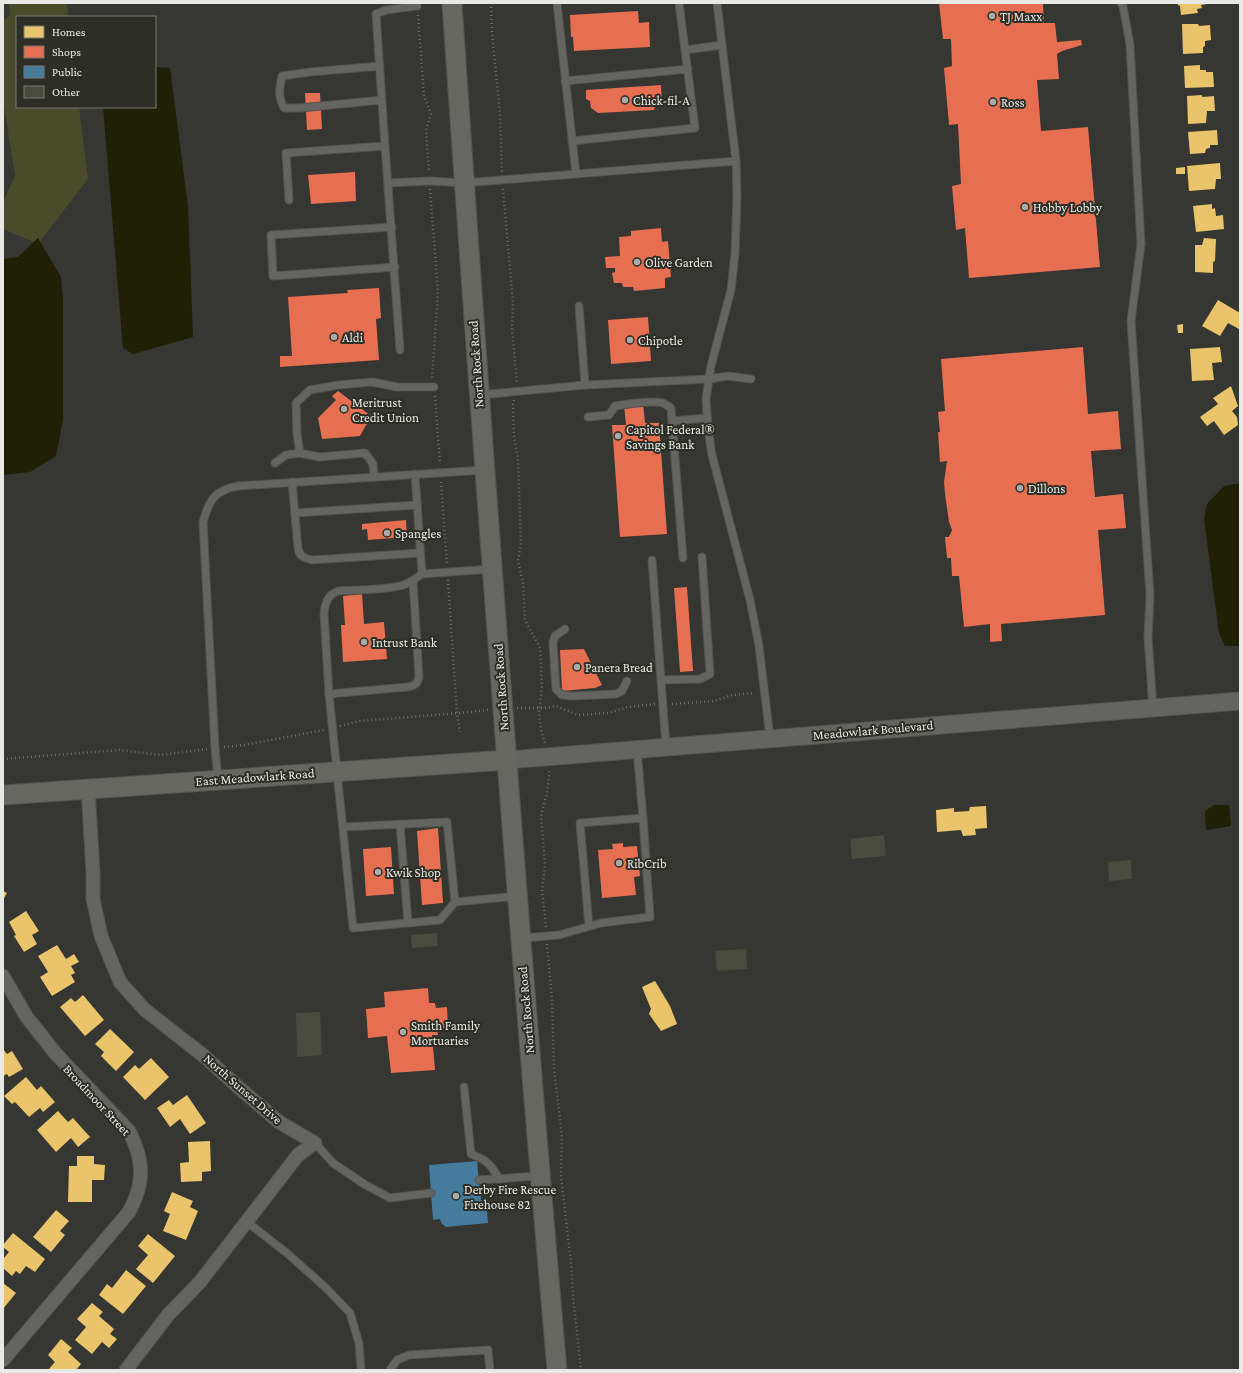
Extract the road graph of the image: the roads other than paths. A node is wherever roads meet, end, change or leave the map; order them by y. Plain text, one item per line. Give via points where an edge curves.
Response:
1 (452, 3) edge
2 (557, 3) edge
3 (679, 3) edge
4 (717, 3) edge
5 (1121, 3) edge
6 (417, 6) road end
7 (722, 45) junction
8 (685, 50) junction
9 (380, 66) junction
10 (688, 69) junction
11 (566, 80) junction
12 (382, 100) junction
13 (572, 140) junction
14 (385, 146) junction
15 (736, 161) junction
16 (576, 174) junction
17 (388, 183) junction
18 (464, 183) junction
19 (289, 200) dead end
20 (392, 227) junction
21 (394, 267) junction
22 (579, 306) dead end
23 (400, 350) dead end
24 (709, 379) junction
25 (751, 379) dead end
26 (585, 385) junction
27 (434, 387) road end
28 (479, 395) junction
29 (588, 417) dead end
30 (707, 418) junction
31 (672, 421) junction
32 (300, 453) junction
33 (275, 463) dead end
34 (484, 470) junction
35 (415, 474) junction
36 (374, 477) junction
37 (292, 482) junction
38 (417, 505) junction
39 (295, 513) junction
40 (420, 553) junction
41 (702, 557) dead end
42 (683, 558) dead end
43 (652, 560) dead end
44 (492, 569) junction
45 (422, 574) junction
46 (413, 581) junction
47 (565, 629) dead end
48 (661, 680) junction
49 (627, 681) dead end
50 (330, 694) junction
51 (1240, 701) edge
52 (1153, 708) junction
53 (770, 739) junction
54 (666, 747) junction
55 (637, 749) junction
56 (507, 760) junction
57 (337, 771) junction
58 (218, 780) junction
59 (88, 789) junction
60 (3, 795) edge
61 (643, 818) junction
62 (400, 824) junction
63 (343, 827) junction
64 (517, 896) junction
65 (455, 902) junction
66 (408, 923) junction
67 (589, 926) junction
68 (520, 938) junction
69 (3, 976) edge
70 (464, 1087) dead end
71 (315, 1143) junction
72 (540, 1176) junction
73 (499, 1179) junction
74 (479, 1180) dead end
75 (431, 1193) dead end
76 (247, 1222) junction
77 (3, 1360) edge
78 (126, 1370) edge
79 (361, 1370) edge
80 (390, 1370) edge
81 (490, 1370) edge
82 (556, 1370) edge

1 - 18 main road, North Rock Road
2 - 11 lane
3 - 8 lane
4 - 7 lane
5 - 52 lane via 1130,45 1140,244 1131,321 1150,595 1148,638
6 - 9 lane via 386,10 376,14
7 - 8 lane
7 - 15 lane
8 - 10 lane
9 - 12 lane
9 - 12 lane via 282,76 279,98 284,108
10 - 11 lane
10 - 13 lane via 695,128
11 - 13 lane
12 - 14 lane
13 - 16 lane
14 - 17 lane
14 - 19 lane via 286,153
15 - 16 lane
15 - 24 lane via 736,232 731,290
16 - 18 lane
17 - 18 lane
17 - 20 lane
18 - 28 main road, North Rock Road
20 - 21 lane
20 - 21 lane via 271,235 273,276
21 - 23 lane
22 - 26 lane
24 - 25 lane via 728,376
24 - 26 lane
24 - 30 lane
26 - 28 lane
27 - 32 lane via 372,382 310,390 296,402
28 - 34 main road, North Rock Road
29 - 31 lane via 609,415 615,406 653,402 671,408
30 - 31 lane
30 - 53 lane via 712,455 750,600 759,646
31 - 42 lane
32 - 33 lane via 286,455
32 - 36 lane via 319,457 365,453 373,464
34 - 35 lane
34 - 44 main road, North Rock Road
35 - 36 lane
35 - 38 lane
36 - 37 lane
37 - 39 lane
37 - 58 lane via 228,488 214,496 206,508 203,522
38 - 39 lane
38 - 40 lane
39 - 40 lane via 298,548 305,558 312,560
40 - 45 lane
41 - 48 lane via 710,674 700,679
43 - 48 lane
44 - 45 lane
44 - 56 main road, North Rock Road
45 - 46 lane
46 - 50 lane via 392,587 338,591 328,598 324,614
46 - 50 lane via 418,683 407,687
47 - 49 lane via 555,636 553,643 556,689 562,695 616,694 622,691
48 - 54 lane
50 - 57 lane
51 - 52 street, Meadowlark Boulevard
52 - 53 street, Meadowlark Boulevard
53 - 54 street, Meadowlark Boulevard
54 - 55 street, Meadowlark Boulevard
55 - 56 street, Meadowlark Boulevard
55 - 61 lane
56 - 57 main road, East Meadowlark Road
56 - 64 main road, North Rock Road
57 - 58 main road, East Meadowlark Road
57 - 63 lane
58 - 59 main road, East Meadowlark Road
59 - 60 main road, East Meadowlark Road
59 - 71 street, North Sunset Drive via 93,899 102,936 120,982 145,1010 204,1056 280,1122
61 - 67 lane via 650,917
61 - 67 lane via 580,823
62 - 63 lane
62 - 65 lane via 447,822
62 - 66 lane
63 - 66 lane via 354,928
64 - 65 lane
64 - 68 main road, North Rock Road
65 - 66 lane via 440,920
67 - 68 lane via 559,935
68 - 72 main road, North Rock Road
69 - 77 street, Broadmoor Street via 26,1016 56,1054 129,1131 138,1152 141,1176 140,1186 129,1212
70 - 73 lane via 471,1154 484,1159
71 - 75 lane via 333,1163 390,1198
71 - 76 street via 298,1155
72 - 73 lane
72 - 82 main road, North Rock Road
73 - 74 lane
76 - 78 street via 200,1282 168,1315
76 - 79 lane via 288,1254 350,1312 359,1343
80 - 81 lane via 397,1360 409,1355 488,1350

